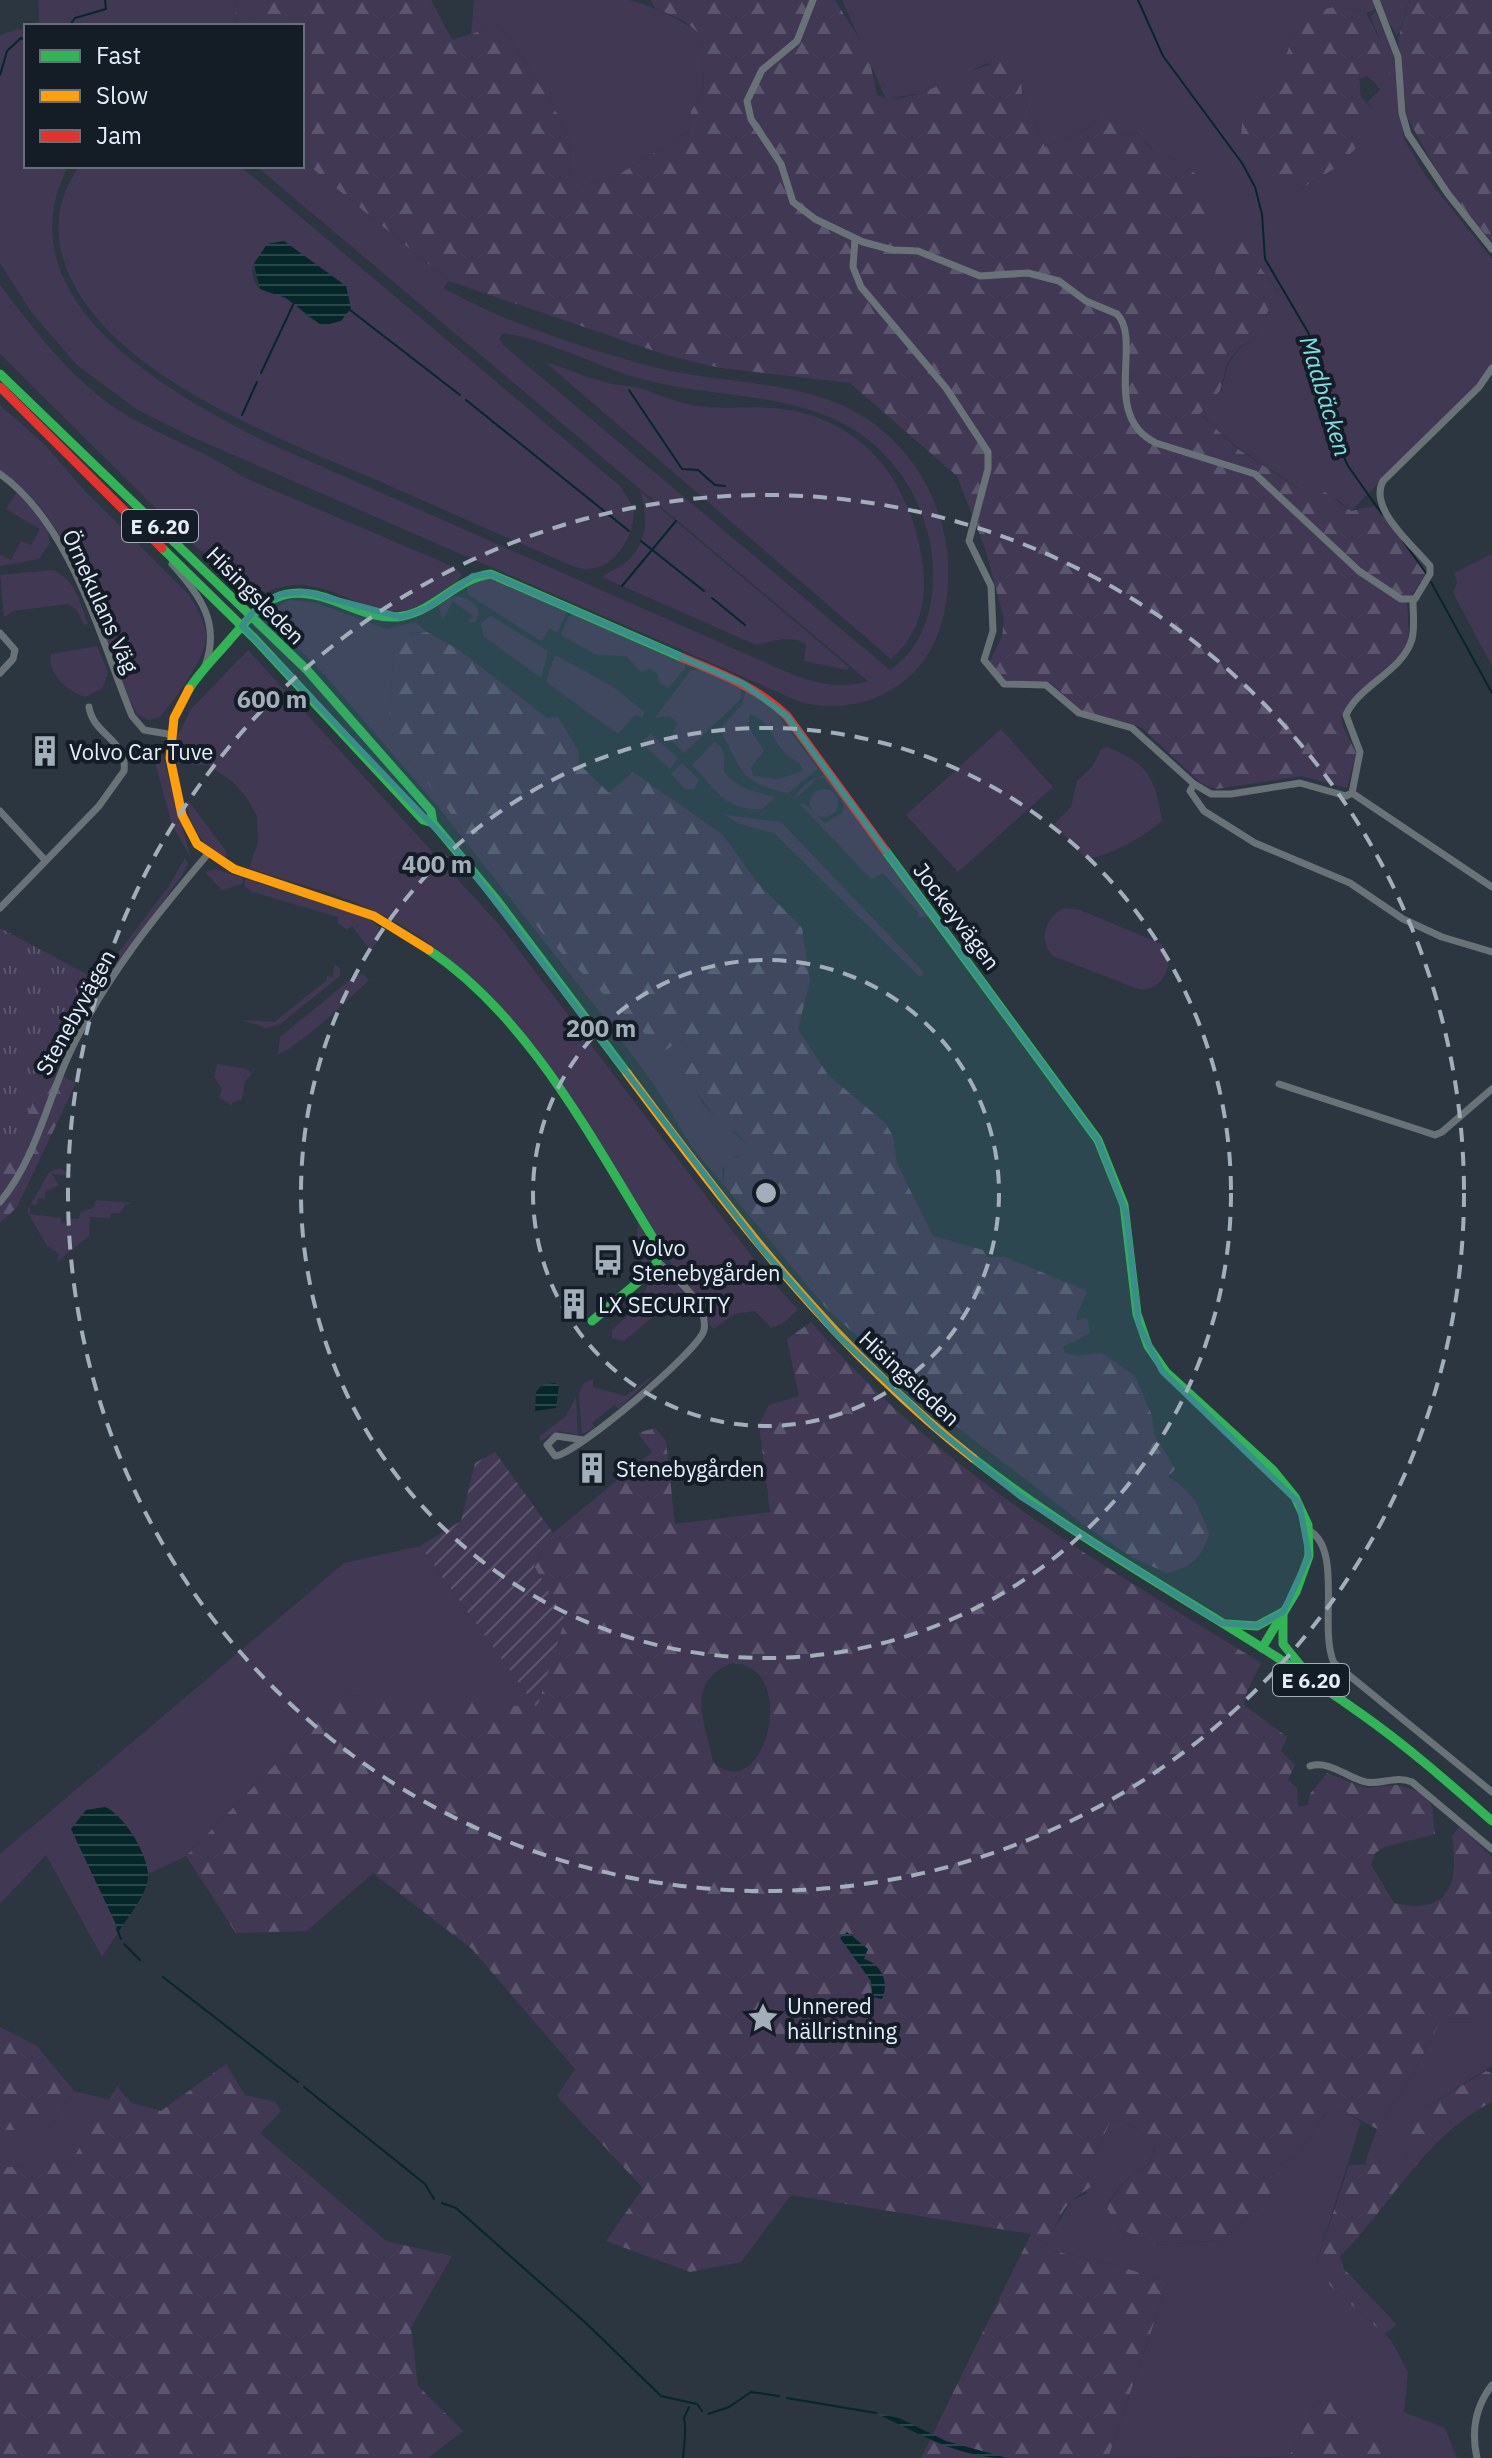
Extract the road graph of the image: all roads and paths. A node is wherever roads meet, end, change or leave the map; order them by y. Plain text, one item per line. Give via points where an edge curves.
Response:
1 (813, 0) edge
2 (1376, 0) edge
3 (855, 239) junction
4 (1492, 249) edge
5 (0, 365) edge
6 (1492, 368) edge
7 (0, 374) edge
8 (0, 387) edge
9 (0, 395) edge
10 (64, 443) junction
11 (0, 474) edge
12 (160, 546) junction
13 (1413, 601) junction
14 (250, 615) junction
15 (242, 626) junction
16 (0, 633) edge
17 (203, 670) junction
18 (0, 673) edge
19 (89, 707) dead end
20 (168, 734) junction
21 (1194, 784) junction
22 (1352, 793) junction
23 (0, 811) edge
24 (433, 823) junction
25 (207, 855) junction
26 (45, 860) junction
27 (1492, 887) edge
28 (0, 908) edge
29 (1492, 952) edge
30 (1279, 1084) dead end
31 (1492, 1089) edge
32 (0, 1202) edge
33 (657, 1261) junction
34 (592, 1321) dead end
35 (584, 1440) junction
36 (1308, 1530) junction
37 (1283, 1612) junction
38 (1221, 1623) junction
39 (1262, 1648) junction
40 (1311, 1680) junction
41 (1310, 1766) dead end
42 (1492, 1792) edge
43 (1492, 1821) edge
44 (1492, 1849) edge
45 (1492, 2385) edge
46 (1477, 2458) edge

1 - 3 street via 797,41 754,81 747,110 781,164 793,202
2 - 4 street via 1398,57 1408,134
3 - 13 street via 918,251 980,276 1028,273 1059,281 1086,301 1117,314 1125,328 1127,402 1142,435 1255,474 1359,571 1401,599
3 - 21 street via 853,267 861,287 946,388 988,452 969,541 991,586 993,631 984,660 988,669 1004,684 1046,685 1079,713 1132,728
5 - 10 main road via 44,408
6 - 13 street via 1379,489 1383,508 1430,566
7 - 10 main road, Hisingsleden / E 6.20
8 - 10 main road, Hisingsleden / E 6.20
9 - 10 main road
10 - 12 main road, Hisingsleden / E 6.20
10 - 14 main road, Hisingsleden / E 6.20
11 - 20 street, Örnekulans Väg via 30,498 44,518 74,575 132,716 144,730
12 - 15 main road, Hisingsleden / E 6.20
12 - 17 street via 207,611 212,638
13 - 22 street via 1413,631 1406,651 1346,715 1360,752
14 - 15 main road
14 - 24 main road, Hisingsleden / E 6.20 via 331,695 431,811
14 - 36 main road, Jockeyvägen via 271,598 294,592 401,617 427,608 473,576 491,574 689,658 774,703 806,739 1098,1140 1126,1213 1139,1325 1162,1371 1283,1481 1299,1503
15 - 17 main road
15 - 24 main road, Hisingsleden / E 6.20 via 423,820
16 - 18 street via 15,650
17 - 20 main road via 179,702
19 - 26 street via 96,723 122,749 124,771 99,806
20 - 25 main road via 182,816
21 - 22 street via 1219,795 1300,783 1341,796
21 - 29 street via 1190,793 1204,811 1255,843 1341,878 1416,925
22 - 27 street
23 - 26 street
24 - 38 main road, Hisingsleden / E 6.20 via 760,1247 845,1343 938,1430 1021,1497
25 - 32 street, Stenebyvägen via 137,940 95,1006 63,1066 23,1166
25 - 33 main road via 244,874 375,916 450,964 504,1021 588,1132 655,1241
26 - 28 street
30 - 31 street via 1435,1135
33 - 34 main road
33 - 35 street via 687,1289 702,1317 703,1334
35 - 35 street via 565,1456 555,1456 547,1445 556,1436
36 - 37 main road, Jockeyvägen via 1305,1569
36 - 42 street via 1320,1537 1326,1556 1328,1637 1334,1663
37 - 38 main road, E 6.20 via 1257,1626
37 - 39 main road, Jockeyvägen
37 - 40 main road, E 6.20 via 1283,1644
38 - 39 main road, Hisingsleden / E 6.20
39 - 40 main road, Hisingsleden / E 6.20
40 - 43 main road, Hisingsleden / E 6.20 via 1413,1752
41 - 44 street via 1328,1766 1370,1783 1396,1778 1412,1782
45 - 46 street via 1476,2418

